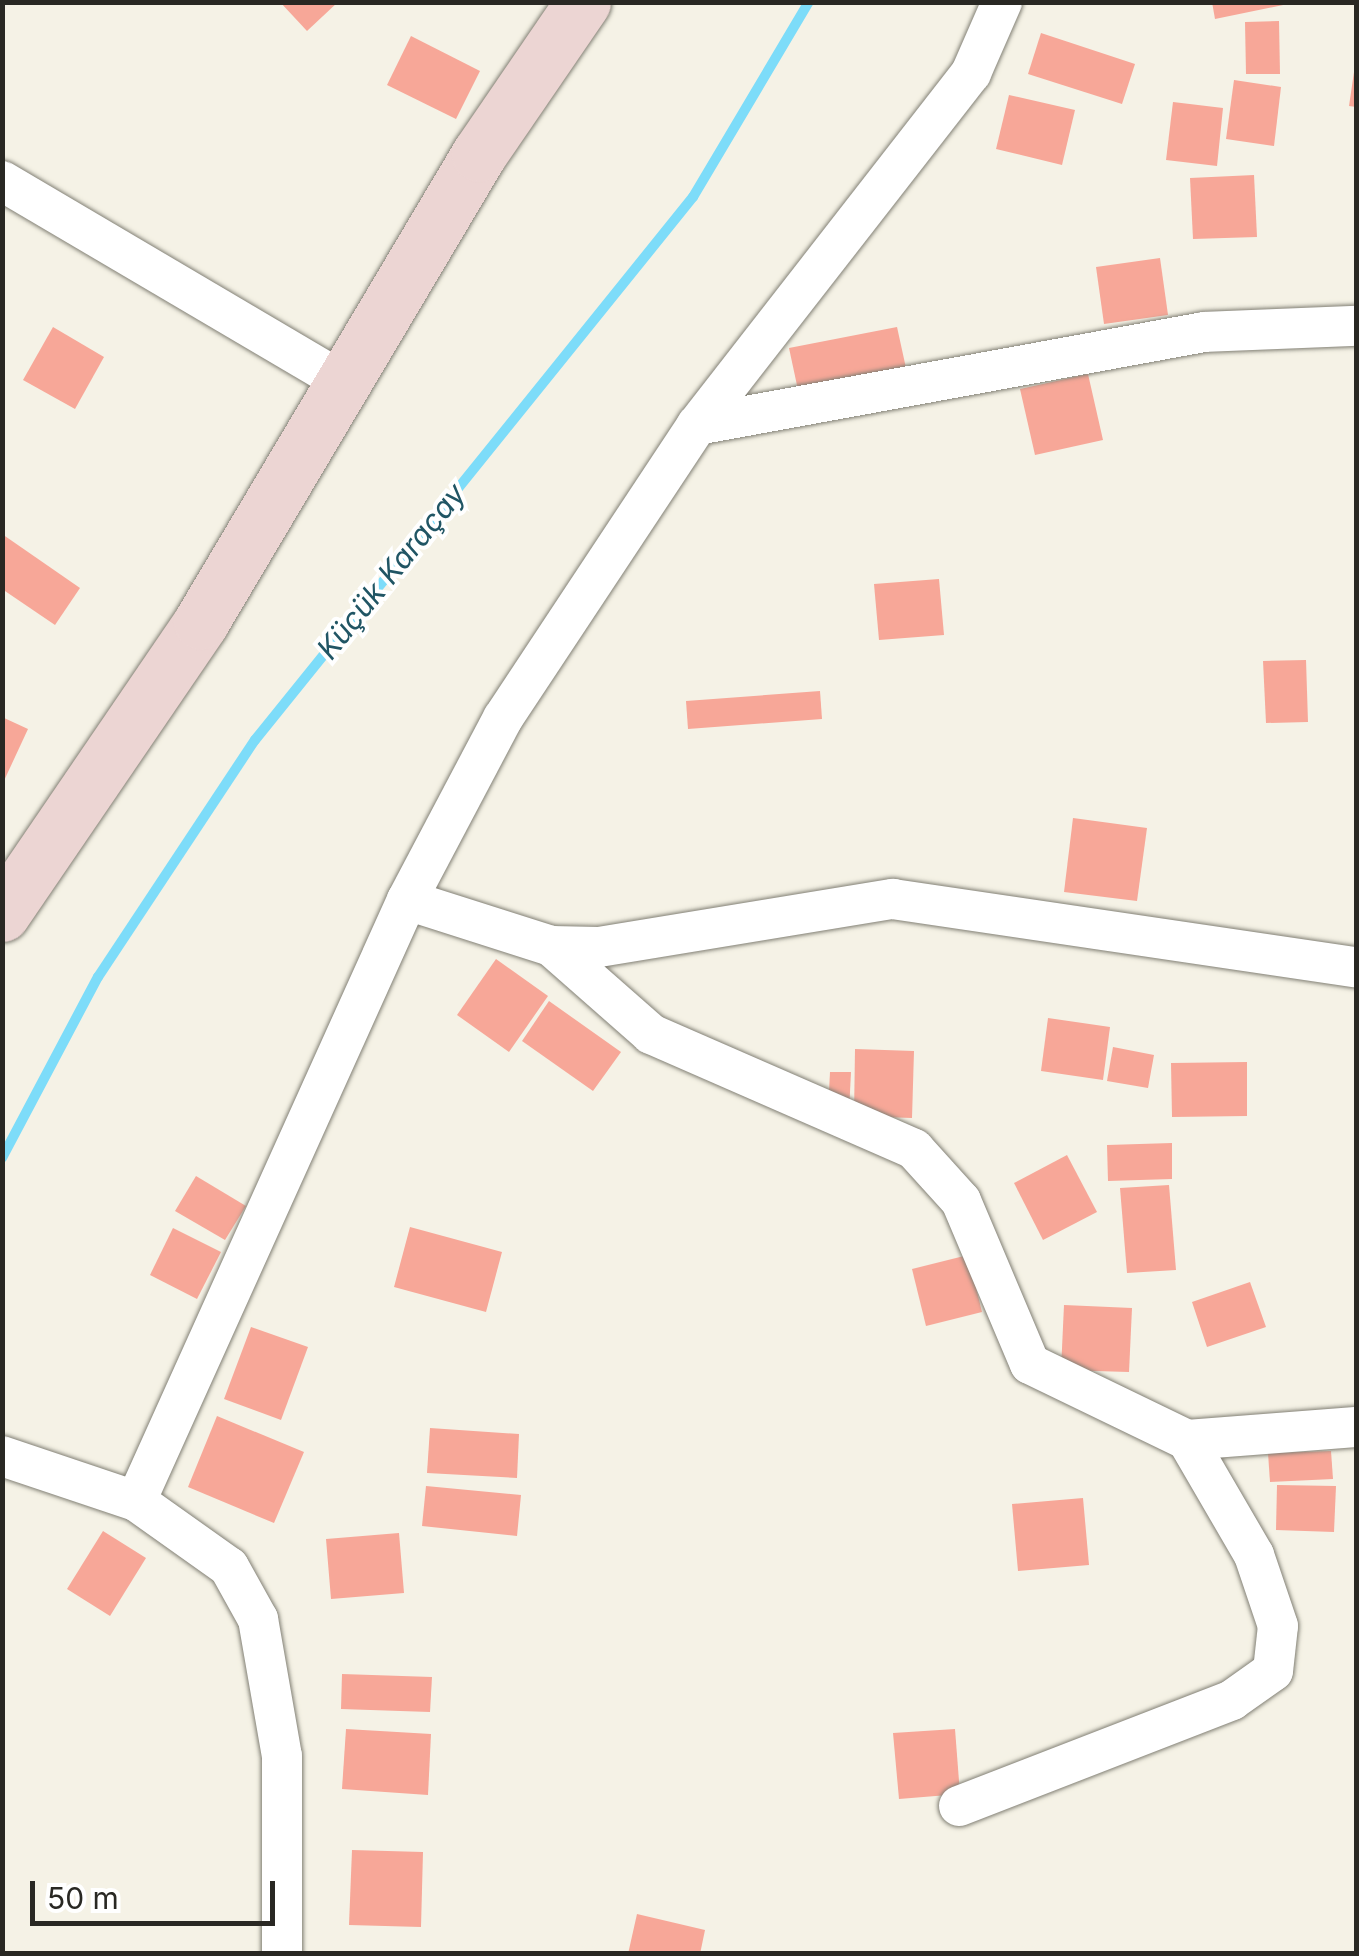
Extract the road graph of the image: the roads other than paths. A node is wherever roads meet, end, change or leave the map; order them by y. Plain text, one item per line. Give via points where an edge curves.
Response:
1 (583, 2) edge
2 (1002, 2) edge
3 (2, 181) edge
4 (1356, 326) edge
5 (341, 381) junction
6 (697, 425) junction
7 (406, 900) junction
8 (2, 914) edge
9 (550, 946) junction
10 (1356, 967) edge
11 (1356, 1427) edge
12 (1187, 1440) junction
13 (2, 1456) edge
14 (136, 1501) junction
15 (959, 1806) dead end
16 (282, 1954) edge

1 - 5 street
2 - 6 street via 971,72 895,181 837,240
3 - 5 street
4 - 6 street via 1204,332
5 - 8 street via 201,622
6 - 7 street via 503,718
7 - 9 street
7 - 14 street
9 - 10 street via 599,947 893,898
9 - 12 street via 652,1034 914,1149 960,1201 1030,1364
11 - 12 street
12 - 15 street via 1254,1555 1278,1626 1273,1672 1232,1700
13 - 14 street
14 - 16 street via 229,1567 258,1619 282,1756

